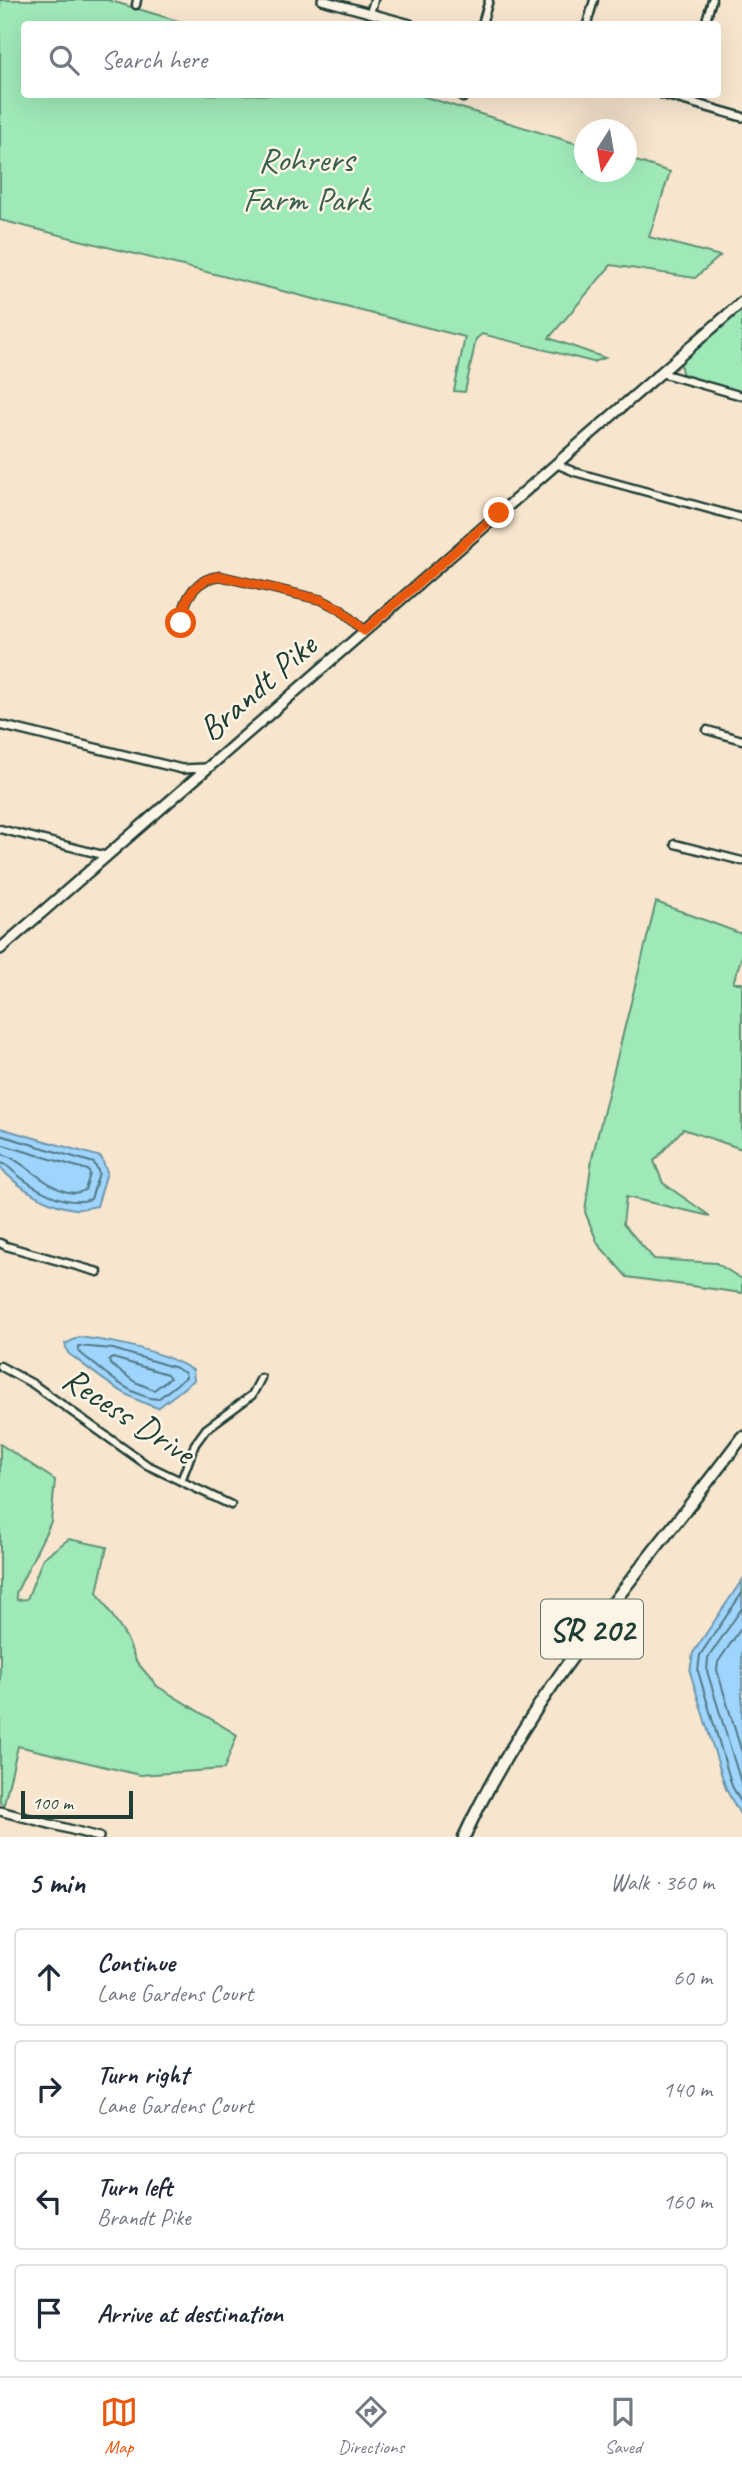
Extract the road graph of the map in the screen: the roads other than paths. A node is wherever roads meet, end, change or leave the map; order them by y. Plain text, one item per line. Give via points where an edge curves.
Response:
1 (322, 0) edge
2 (374, 0) edge
3 (489, 0) edge
4 (594, 0) edge
5 (712, 0) edge
6 (370, 13) junction
7 (399, 21) edge
8 (483, 21) edge
9 (588, 21) edge
10 (706, 21) edge
11 (685, 98) edge
12 (742, 117) edge
13 (742, 302) edge
14 (661, 373) junction
15 (742, 396) edge
16 (556, 464) junction
17 (742, 518) edge
18 (181, 623) dead end
19 (364, 631) junction
20 (0, 725) edge
21 (707, 730) dead end
22 (742, 740) edge
23 (207, 768) junction
24 (0, 830) edge
25 (675, 844) dead end
26 (107, 856) junction
27 (742, 861) edge
28 (1, 945) edge
29 (0, 1242) edge
30 (98, 1272) dead end
31 (0, 1366) edge
32 (261, 1378) dead end
33 (742, 1437) edge
34 (181, 1481) junction
35 (232, 1505) dead end
36 (0, 1811) edge
37 (99, 1837) edge
38 (464, 1837) edge

1 - 6 street
2 - 6 street
3 - 8 street
4 - 9 street
5 - 10 street
6 - 7 street
11 - 12 street
13 - 14 main road, Brandt Pike
14 - 15 street
14 - 16 main road, Brandt Pike
16 - 17 street
16 - 19 main road, Brandt Pike
18 - 19 street via 194,588 220,576 322,600
19 - 23 main road, Brandt Pike
20 - 23 street via 182,769
21 - 22 street
23 - 26 main road, Brandt Pike
24 - 26 street
25 - 27 street
26 - 28 main road, Brandt Pike
29 - 30 street
31 - 34 street, Recess Drive via 33,1384 147,1465
32 - 34 street via 252,1395 206,1429
33 - 38 main road, SR 202 via 568,1664 495,1774
34 - 35 street, Recess Drive
36 - 37 street

